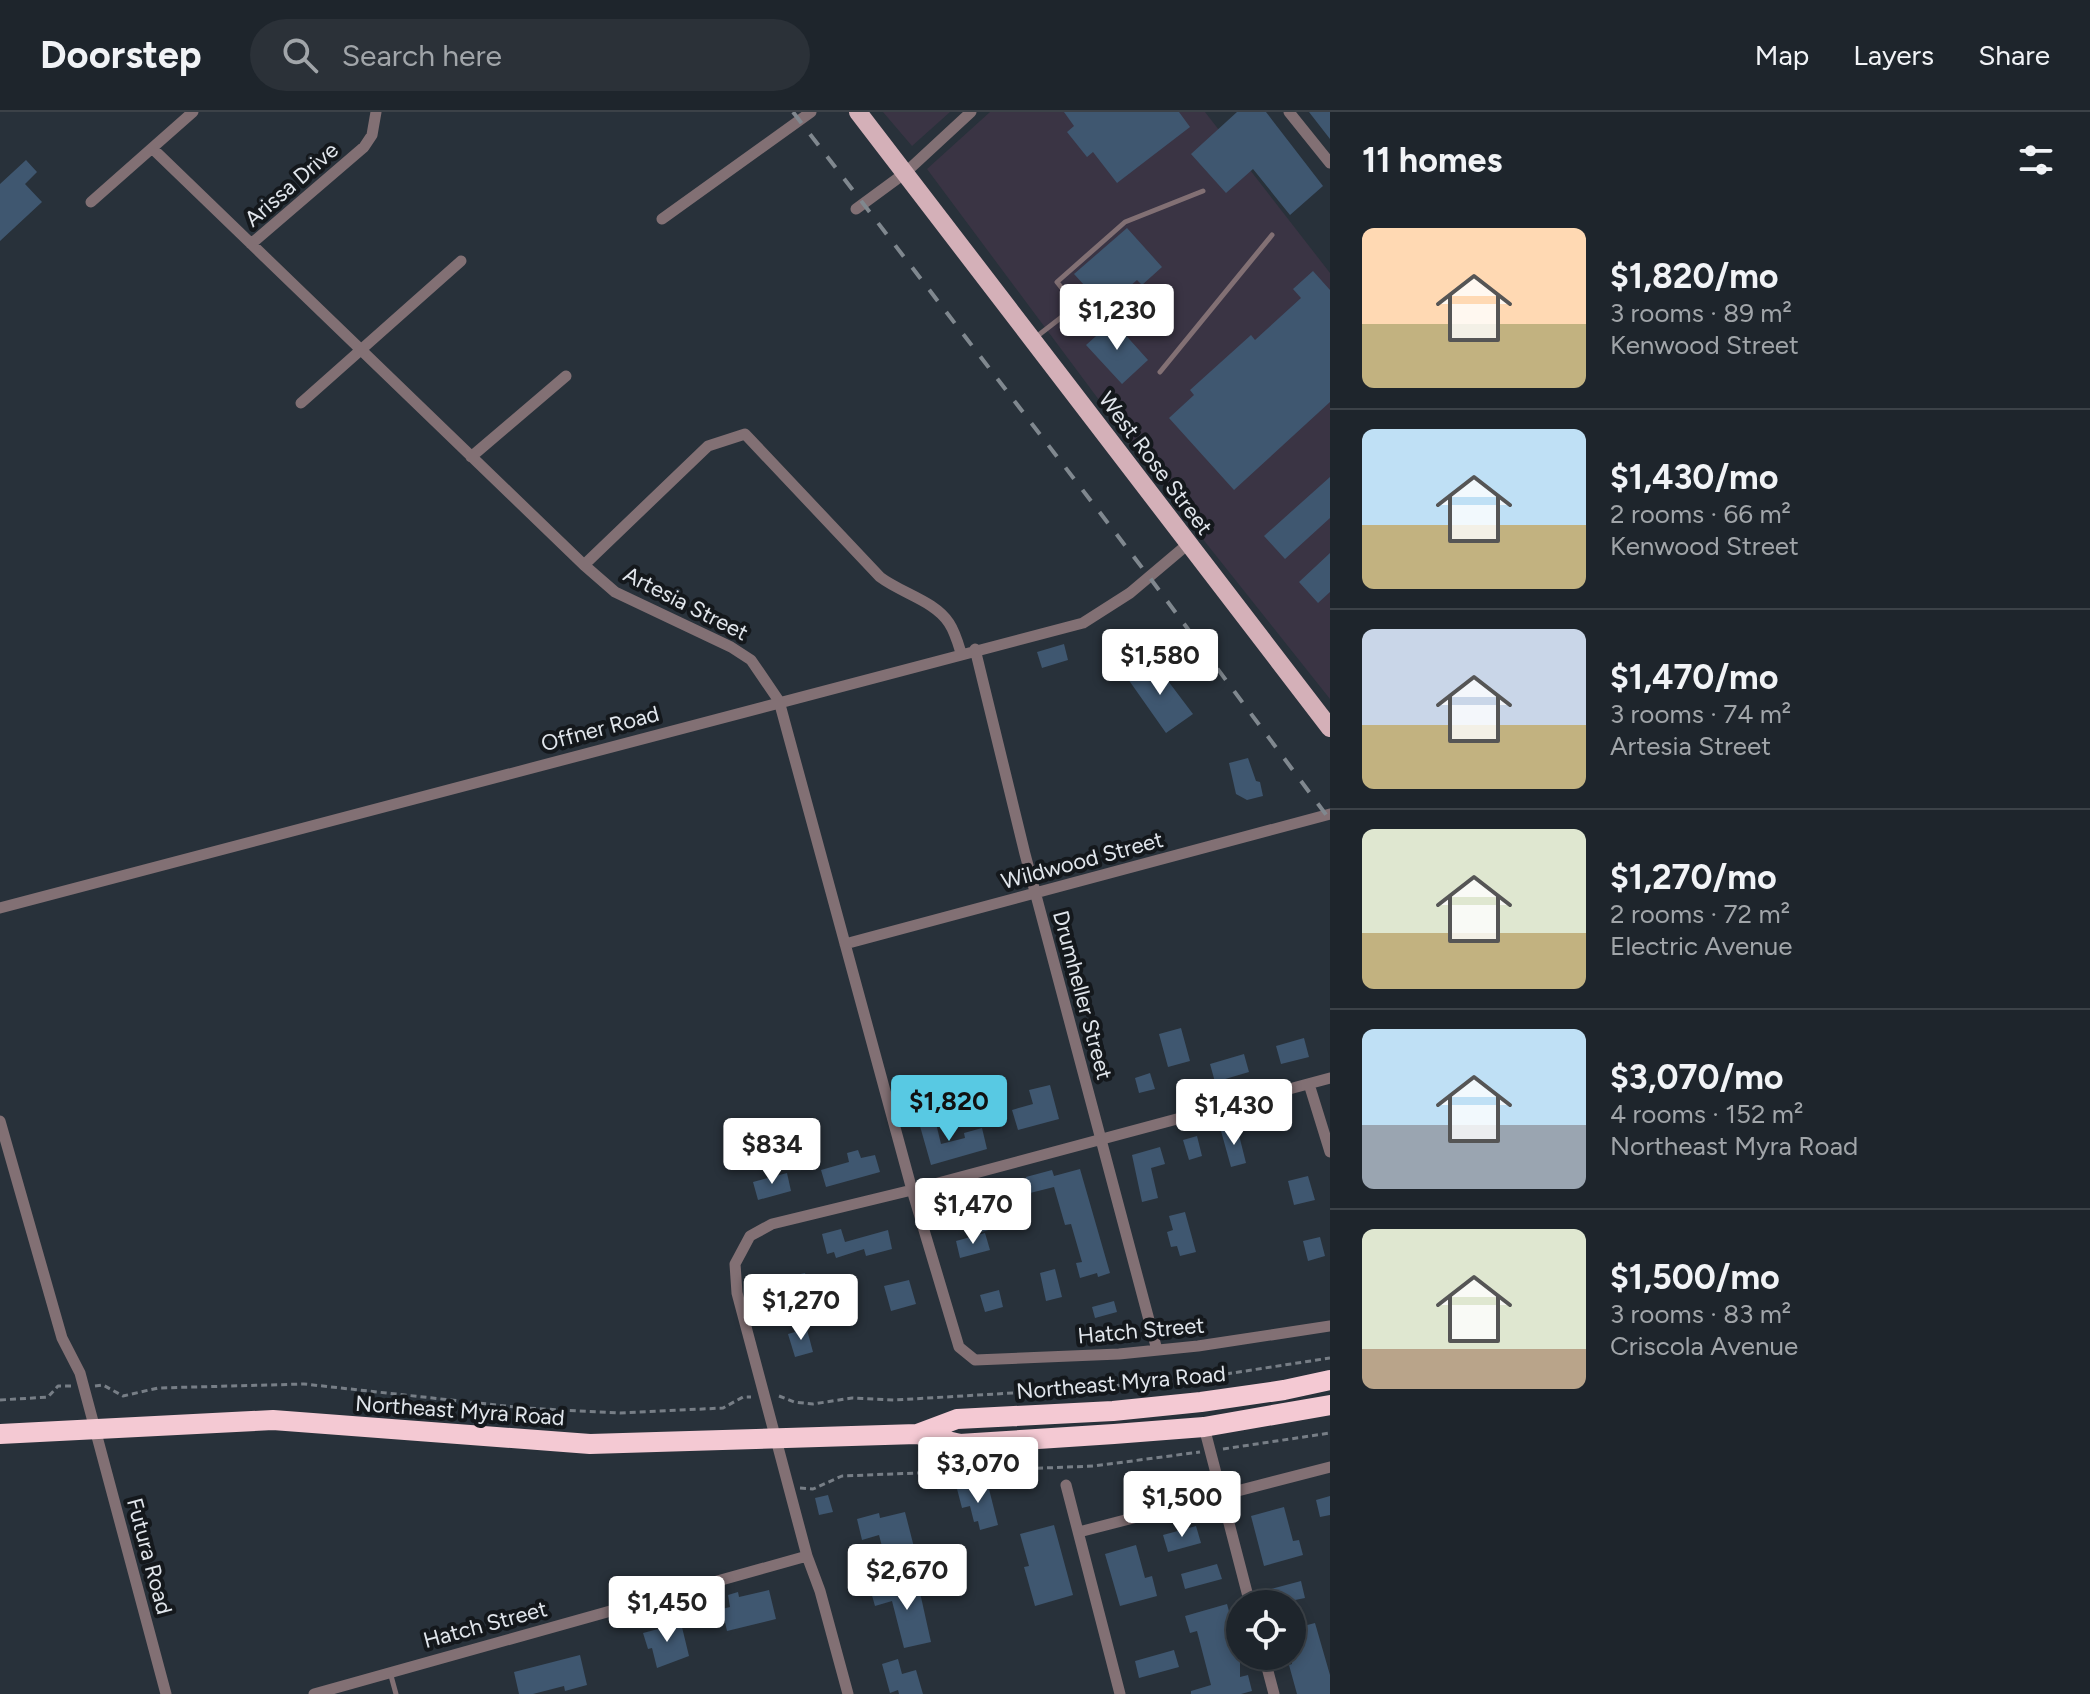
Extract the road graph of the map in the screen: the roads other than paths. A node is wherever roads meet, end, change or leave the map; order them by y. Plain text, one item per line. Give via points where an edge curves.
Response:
1 (193, 112) edge
2 (376, 112) edge
3 (811, 112) edge
4 (858, 112) edge
5 (971, 112) edge
6 (1289, 112) edge
7 (153, 149) junction
8 (1330, 163) edge
9 (905, 173) junction
10 (1203, 191) dead end
11 (91, 202) dead end
12 (856, 209) dead end
13 (662, 219) dead end
14 (1272, 235) dead end
15 (251, 244) junction
16 (461, 261) dead end
17 (1076, 306) junction
18 (1091, 325) dead end
19 (1032, 340) junction
20 (361, 350) junction
21 (1160, 372) dead end
22 (566, 376) dead end
23 (301, 403) dead end
24 (471, 457) junction
25 (1188, 544) junction
26 (584, 565) junction
27 (975, 649) junction
28 (961, 653) junction
29 (779, 701) junction
30 (1330, 728) edge
31 (1330, 814) edge
32 (1036, 893) junction
33 (0, 908) edge
34 (845, 944) junction
35 (1330, 1078) edge
36 (1309, 1084) junction
37 (0, 1121) edge
38 (1101, 1140) junction
39 (1330, 1152) edge
40 (912, 1190) junction
41 (1330, 1326) edge
42 (959, 1347) joint
43 (1157, 1350) junction
44 (1330, 1380) edge
45 (1330, 1405) edge
46 (1204, 1427) junction
47 (95, 1429) junction
48 (0, 1434) edge
49 (917, 1434) junction
50 (775, 1436) junction
51 (1330, 1467) edge
52 (1066, 1485) dead end
53 (1221, 1495) junction
54 (1079, 1532) junction
55 (807, 1556) junction
56 (1246, 1590) edge
57 (1268, 1670) edge
58 (390, 1671) junction
59 (166, 1694) edge
60 (314, 1694) edge
61 (396, 1694) edge
62 (848, 1694) edge
63 (1120, 1694) edge
64 (1274, 1694) edge

1 - 7 street
2 - 15 street, Arissa Drive via 364,147
3 - 13 street
4 - 9 main road, West Rose Street
5 - 9 street
6 - 8 street
7 - 11 street
7 - 15 street, Artesia Street
9 - 12 street
9 - 19 main road, West Rose Street
10 - 17 lane via 1125,222 1057,282
14 - 21 lane
15 - 20 street, Artesia Street
16 - 20 street
17 - 18 lane
17 - 19 lane
19 - 25 main road, West Rose Street
20 - 23 street
20 - 24 street, Artesia Street
22 - 24 street
24 - 26 street, Artesia Street
25 - 27 street, Offner Road via 1130,593 1083,623
25 - 30 main road, West Rose Street
26 - 28 street via 708,446 745,434 880,577 934,607 949,622
26 - 29 street, Artesia Street via 615,592 751,660
27 - 28 street, Offner Road
27 - 32 street, Drumheller Street
28 - 29 street, Offner Road
29 - 33 street, Offner Road
29 - 34 street, Artesia Street
31 - 32 street, Wildwood Street
32 - 34 street, Wildwood Street
32 - 38 street, Drumheller Street
34 - 40 street, Artesia Street
35 - 36 street
36 - 38 street
36 - 39 street
37 - 47 street, Futura Road via 62,1338 80,1373
38 - 40 street
38 - 43 street, Drumheller Street
40 - 42 street, Artesia Street
40 - 50 street via 772,1224 750,1236 735,1264 737,1293
41 - 43 street, Hatch Street
42 - 43 street, Hatch Street via 975,1360
44 - 49 highway, Northeast Myra Road via 1157,1406 957,1419
45 - 46 highway, Northeast Myra Road
46 - 49 highway, Northeast Myra Road via 960,1444
46 - 53 street
47 - 48 highway, Northeast Myra Road
47 - 50 highway, Northeast Myra Road via 273,1420 590,1444
47 - 59 street, Futura Road
49 - 50 highway, Northeast Myra Road
50 - 55 street
51 - 53 street
52 - 54 street
53 - 54 street
53 - 56 street
54 - 63 street
55 - 58 street, Hatch Street
55 - 62 street
57 - 64 street
58 - 60 street, Hatch Street
58 - 61 lane

